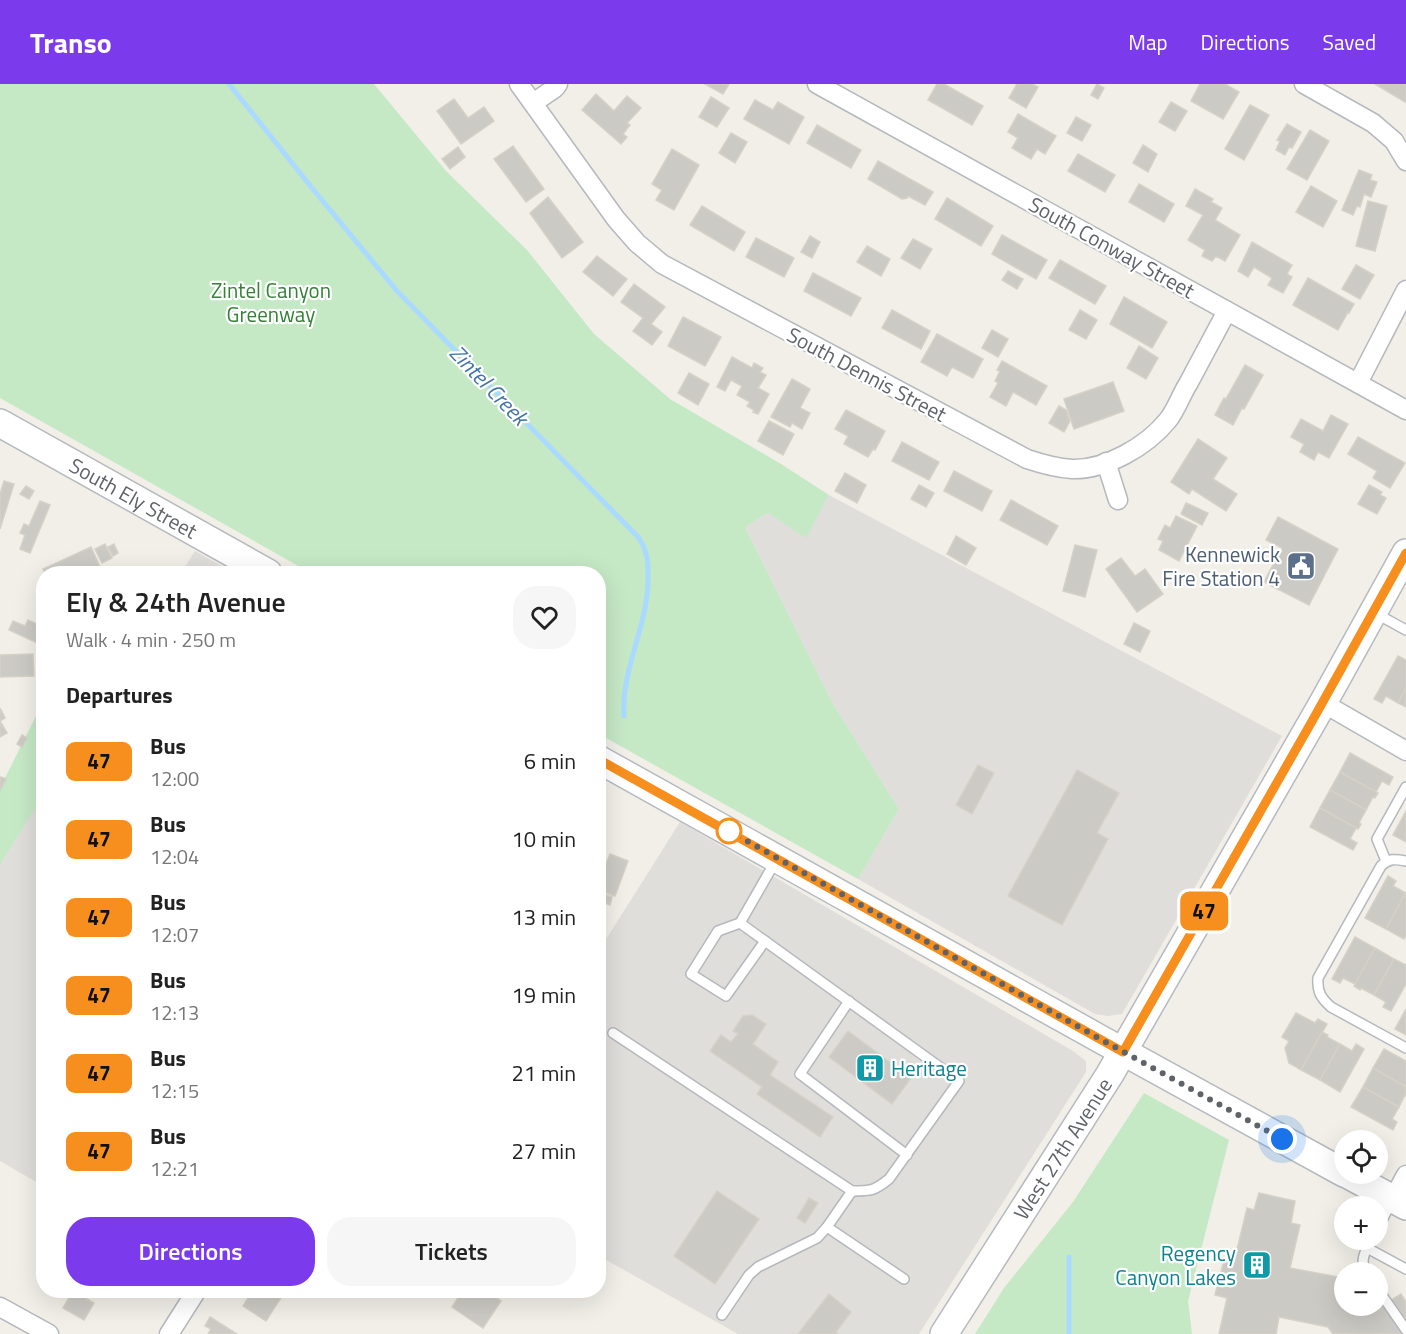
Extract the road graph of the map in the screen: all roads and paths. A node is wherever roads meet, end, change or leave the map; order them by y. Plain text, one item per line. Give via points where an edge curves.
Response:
1 (519, 84) edge
2 (558, 84) edge
3 (818, 84) edge
4 (1304, 84) edge
5 (533, 103) junction
6 (1406, 161) edge
7 (1406, 290) edge
8 (1227, 311) junction
9 (1358, 383) junction
10 (1406, 410) edge
11 (0, 423) edge
12 (1106, 462) junction
13 (1118, 500) dead end
14 (1406, 553) edge
15 (255, 566) edge
16 (1373, 612) junction
17 (1406, 630) edge
18 (1323, 703) junction
19 (1406, 751) edge
20 (606, 763) edge
21 (1406, 787) edge
22 (777, 858) junction
23 (1386, 861) junction
24 (1406, 861) edge
25 (740, 923) junction
26 (765, 941) junction
27 (849, 1002) junction
28 (613, 1033) dead end
29 (1406, 1048) edge
30 (1123, 1052) junction
31 (906, 1155) junction
32 (1334, 1168) edge
33 (1406, 1175) edge
34 (1364, 1184) edge
35 (852, 1191) junction
36 (1399, 1203) edge
37 (1388, 1216) edge
38 (827, 1227) junction
39 (1380, 1250) edge
40 (1406, 1269) edge
41 (904, 1279) dead end
42 (192, 1298) edge
43 (1388, 1304) edge
44 (0, 1307) edge
45 (722, 1315) dead end
46 (1406, 1330) edge
47 (49, 1334) edge
48 (169, 1334) edge
49 (944, 1334) edge

1 - 5 street, South Dennis Street
2 - 5 street
3 - 8 street, South Conway Street
4 - 6 street via 1373,123 1394,141
5 - 12 street, South Dennis Street via 616,219 662,264 1027,459 1073,469
7 - 9 street
8 - 9 street, South Conway Street
8 - 12 street, South Dennis Street via 1168,419 1151,438
9 - 10 street, South Conway Street
11 - 15 street, South Ely Street
12 - 13 street
14 - 16 street, West 27th Avenue
16 - 17 lane
16 - 18 street, West 27th Avenue
18 - 19 street
18 - 30 street, West 27th Avenue
20 - 22 street
21 - 23 lane via 1377,839
22 - 25 lane
22 - 30 street
23 - 24 lane
23 - 29 lane via 1317,986 1319,995 1331,1007
25 - 26 lane
25 - 26 lane via 718,931 691,974 726,996
26 - 27 lane
27 - 31 lane via 800,1074
27 - 31 lane via 959,1081
28 - 35 lane
30 - 32 street
30 - 49 street, West 27th Avenue
31 - 35 lane via 878,1188
33 - 36 street
34 - 36 street
35 - 38 lane
36 - 37 lane
38 - 41 lane
38 - 45 lane via 817,1238 758,1267
39 - 40 lane
42 - 48 street
43 - 46 lane
44 - 47 street

